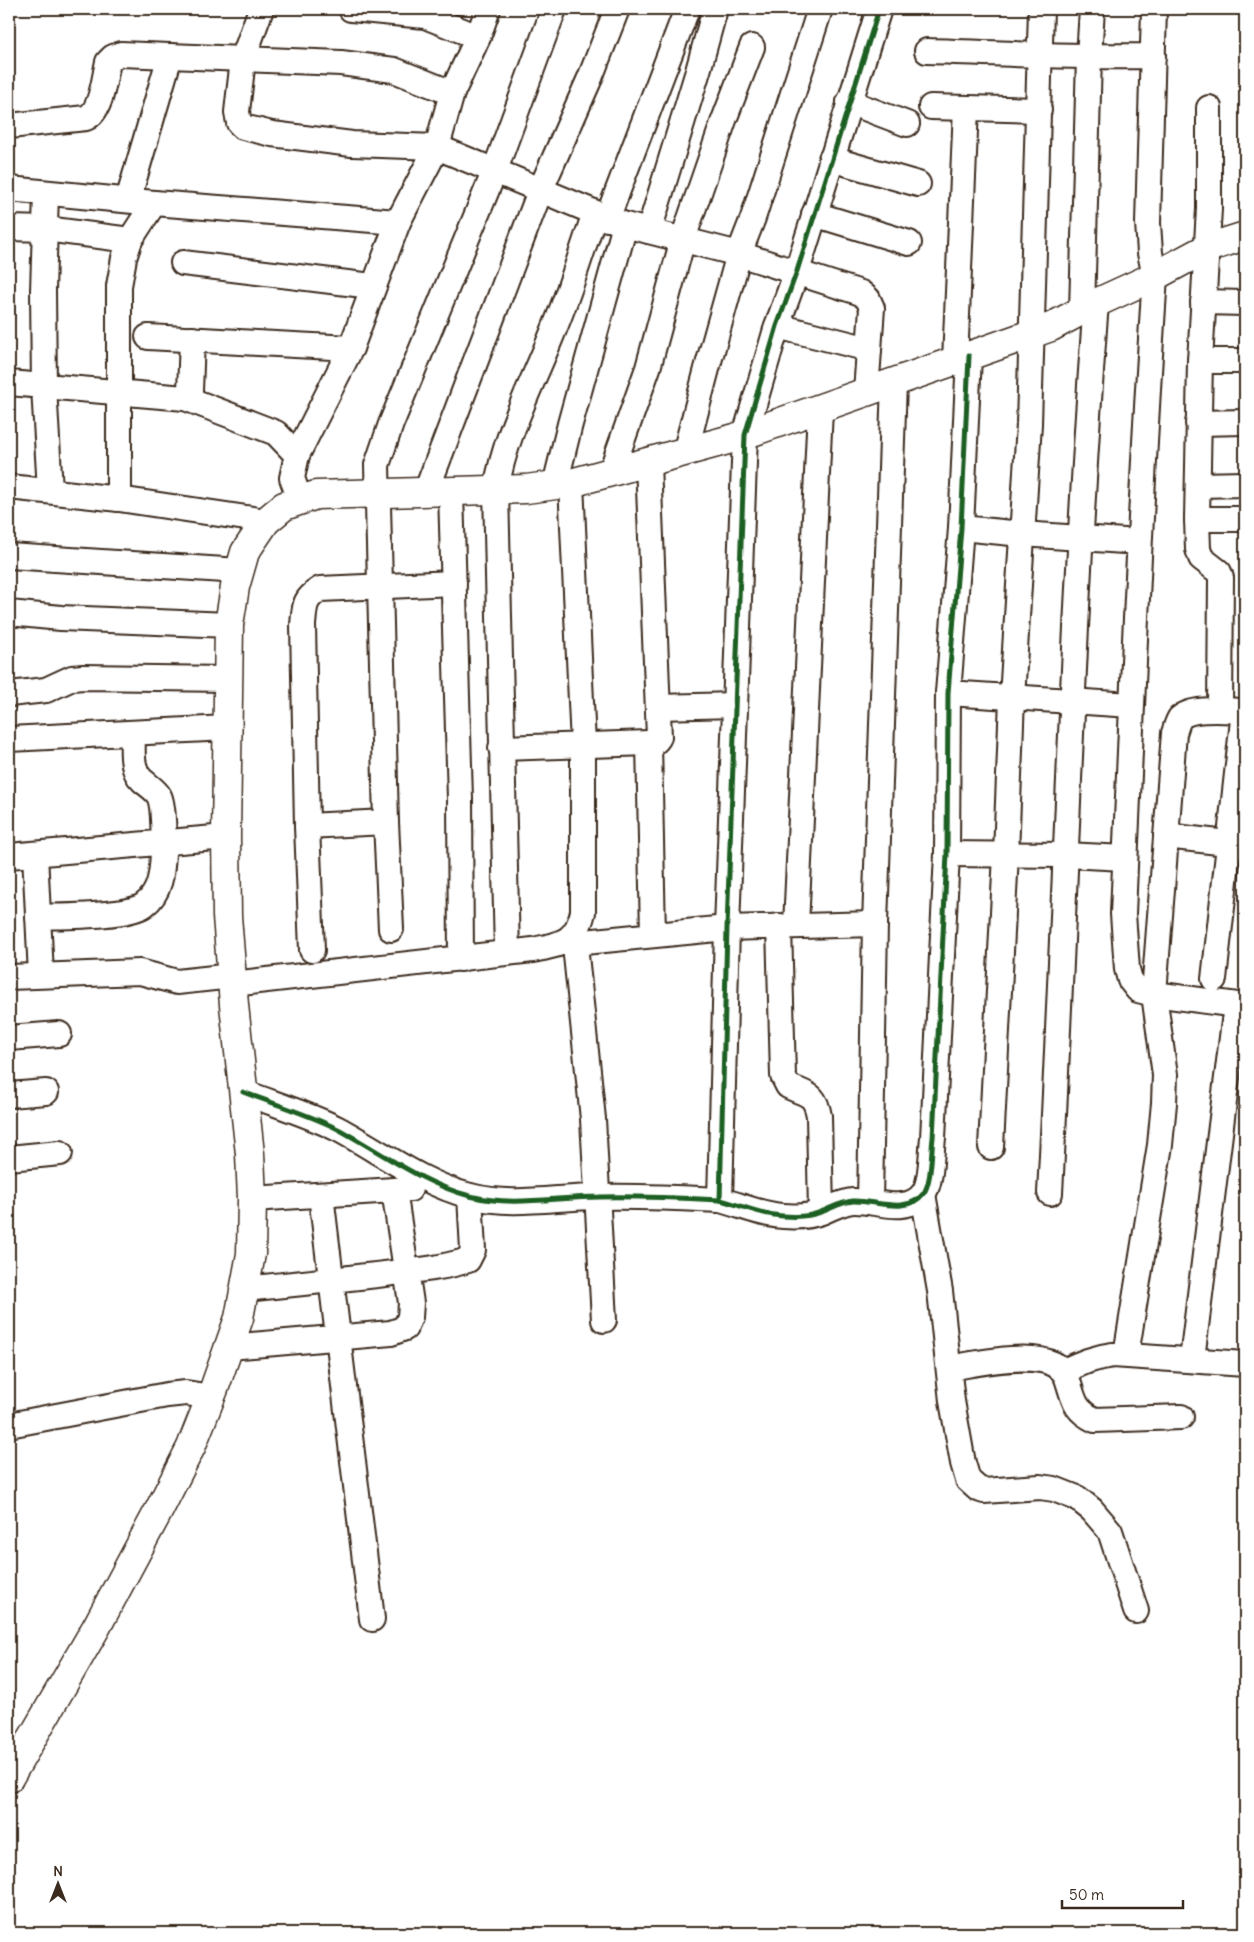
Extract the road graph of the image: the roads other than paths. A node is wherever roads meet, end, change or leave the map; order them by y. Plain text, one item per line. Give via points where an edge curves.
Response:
1 (261, 9) edge
2 (351, 9) edge
3 (488, 9) edge
4 (554, 9) edge
5 (617, 9) edge
6 (687, 9) edge
7 (715, 9) edge
8 (820, 9) edge
9 (879, 9) edge
10 (1041, 9) edge
11 (1092, 9) edge
12 (1154, 9) edge
13 (478, 37) junction
14 (752, 47) dead end
15 (927, 51) dead end
16 (1040, 54) junction
17 (170, 56) junction
18 (1153, 56) junction
19 (1089, 57) junction
20 (244, 59) junction
21 (452, 93) junction
22 (849, 102) junction
23 (931, 107) dead end
24 (966, 108) junction
25 (1209, 108) dead end
26 (1039, 110) junction
27 (907, 124) dead end
28 (9, 126) edge
29 (437, 147) junction
30 (831, 159) junction
31 (493, 170) junction
32 (918, 184) dead end
33 (9, 189) edge
34 (540, 191) junction
35 (46, 193) junction
36 (128, 200) junction
37 (154, 203) junction
38 (814, 214) junction
39 (609, 219) junction
40 (398, 222) junction
41 (9, 228) edge
42 (46, 229) junction
43 (649, 231) junction
44 (1245, 236) edge
45 (683, 239) junction
46 (130, 240) junction
47 (909, 243) dead end
48 (1207, 248) junction
49 (739, 254) junction
50 (184, 263) dead end
51 (797, 271) junction
52 (1155, 276) junction
53 (372, 286) junction
54 (1203, 302) junction
55 (1245, 302) edge
56 (1089, 307) junction
57 (777, 326) junction
58 (1033, 334) junction
59 (148, 337) dead end
60 (192, 339) junction
61 (351, 348) junction
62 (869, 349) junction
63 (962, 359) junction
64 (1200, 361) junction
65 (1245, 361) edge
66 (9, 383) edge
67 (894, 383) junction
68 (44, 387) junction
69 (120, 392) junction
70 (866, 392) junction
71 (184, 398) junction
72 (820, 409) junction
73 (1245, 422) edge
74 (1198, 423) junction
75 (745, 435) junction
76 (685, 453) junction
77 (297, 455) junction
78 (648, 463) junction
79 (611, 472) junction
80 (563, 484) junction
81 (1245, 484) edge
82 (1198, 485) junction
83 (9, 487) edge
84 (496, 490) junction
85 (50, 491) junction
86 (438, 492) junction
87 (378, 493) junction
88 (119, 499) junction
89 (300, 500) junction
90 (1197, 519) junction
91 (1245, 519) edge
92 (266, 522) junction
93 (962, 528) junction
94 (1022, 534) junction
95 (1082, 539) junction
96 (1139, 542) junction
97 (9, 556) edge
98 (240, 571) junction
99 (454, 583) junction
100 (380, 586) junction
101 (9, 612) edge
102 (229, 625) junction
103 (228, 679) junction
104 (948, 693) junction
105 (9, 694) edge
106 (1012, 698) junction
107 (1072, 701) junction
108 (1131, 705) junction
109 (735, 706) junction
110 (658, 707) junction
111 (1220, 710) junction
112 (1244, 711) edge
113 (227, 728) junction
114 (133, 733) junction
115 (9, 739) edge
116 (649, 743) junction
117 (583, 745) junction
118 (501, 748) junction
119 (386, 822) junction
120 (307, 826) junction
121 (1166, 836) junction
122 (226, 837) junction
123 (164, 842) junction
124 (1238, 844) edge
125 (35, 854) junction
126 (947, 854) junction
127 (1006, 854) junction
128 (1066, 855) junction
129 (9, 856) edge
130 (1126, 858) junction
131 (38, 917) junction
132 (875, 924) junction
133 (788, 926) junction
134 (727, 928) junction
135 (391, 929) dead end
136 (653, 935) junction
137 (574, 939) junction
138 (312, 950) dead end
139 (506, 953) junction
140 (461, 959) junction
141 (41, 976) junction
142 (9, 977) edge
143 (1214, 979) dead end
144 (232, 980) junction
145 (1154, 994) junction
146 (1241, 1005) edge
147 (59, 1034) dead end
148 (9, 1038) edge
149 (46, 1092) dead end
150 (243, 1092) junction
151 (9, 1095) edge
152 (991, 1147) dead end
153 (60, 1153) dead end
154 (9, 1158) edge
155 (443, 1187) junction
156 (394, 1190) junction
157 (1050, 1192) dead end
158 (923, 1194) junction
159 (321, 1195) junction
160 (470, 1196) junction
161 (597, 1196) junction
162 (252, 1199) junction
163 (720, 1200) junction
164 (870, 1202) junction
165 (821, 1212) junction
166 (407, 1271) junction
167 (331, 1281) junction
168 (244, 1289) junction
169 (604, 1320) dead end
170 (338, 1339) junction
171 (229, 1347) junction
172 (1126, 1354) junction
173 (1192, 1359) junction
174 (1245, 1364) edge
175 (949, 1368) junction
176 (1064, 1371) junction
177 (211, 1397) junction
178 (1181, 1417) dead end
179 (9, 1425) edge
180 (1136, 1610) dead end
181 (372, 1619) dead end
182 (9, 1778) edge

1 - 20 street
2 - 13 street via 425,16
3 - 13 street
4 - 31 street
5 - 34 street
6 - 39 street
7 - 43 street
8 - 49 street
9 - 22 street
10 - 16 street
11 - 19 street
12 - 18 street
13 - 21 street
14 - 45 street
15 - 16 street
16 - 19 street
16 - 26 street
17 - 20 street
17 - 28 street via 121,54 110,59 98,107 91,116
17 - 36 street
18 - 19 street
18 - 52 street via 1148,223
19 - 56 street
20 - 21 street via 341,63 394,70
20 - 29 street via 237,112 243,127 352,144
21 - 29 street
22 - 27 street
22 - 30 street
23 - 24 street
24 - 26 street
24 - 63 street
25 - 48 street
26 - 58 street
29 - 31 street
29 - 40 street
30 - 32 street
30 - 38 street
31 - 34 street
31 - 87 street via 391,424 377,465
33 - 35 street
34 - 39 street
34 - 86 street
35 - 36 street
35 - 42 street
36 - 37 street
37 - 40 street
37 - 46 street
38 - 47 street
38 - 51 street
39 - 43 street
39 - 80 street via 570,424
39 - 84 street via 514,423 500,462
40 - 53 street
41 - 42 street
42 - 46 street
42 - 68 street
43 - 45 street
44 - 48 main road
45 - 49 street
45 - 79 street via 648,368
46 - 69 street via 119,286
48 - 52 main road
48 - 54 street
49 - 51 street
49 - 76 street
50 - 53 street
51 - 57 street
51 - 62 street via 861,292 868,299 872,308
52 - 56 main road
52 - 96 street
53 - 61 street
54 - 55 street
54 - 64 street
56 - 58 main road
56 - 95 street
57 - 62 street
57 - 75 street
58 - 63 main road
58 - 94 street
59 - 60 street
60 - 61 street
60 - 71 street via 190,391
61 - 77 street
62 - 70 street
63 - 67 main road
63 - 93 street
64 - 65 street
64 - 74 street
66 - 68 street
67 - 70 main road
67 - 132 street
68 - 69 street
68 - 85 street
69 - 71 street
69 - 88 street
70 - 72 main road
71 - 77 street via 276,433
72 - 75 main road
72 - 133 street
73 - 74 street
74 - 82 street
75 - 76 main road
75 - 109 street
76 - 78 main road
77 - 89 street via 292,478
78 - 79 main road
78 - 110 street
79 - 80 main road
80 - 84 main road
80 - 117 street
81 - 82 street
82 - 90 street
83 - 85 street
84 - 86 main road
84 - 118 street
85 - 88 street
86 - 87 main road
86 - 99 street
87 - 89 main road via 316,495
87 - 100 street
88 - 92 street
89 - 92 main road via 284,506
90 - 91 street
90 - 111 street via 1201,558 1221,578
92 - 98 main road via 245,552
93 - 94 street
93 - 104 street
94 - 95 street
94 - 106 street
95 - 96 street
95 - 107 street
96 - 108 street
97 - 98 street
98 - 102 main road
99 - 100 street
99 - 140 street
100 - 119 street
100 - 120 street via 320,589 309,596 305,606
101 - 102 street via 61,618
102 - 103 main road
103 - 105 street via 83,677 46,690
103 - 113 main road
104 - 106 street
104 - 126 street
106 - 107 street
106 - 127 street
107 - 108 street
107 - 128 street
108 - 130 street
109 - 110 street
109 - 134 street
110 - 116 street via 659,737
111 - 112 street
111 - 121 street via 1188,713 1179,719 1174,733
112 - 124 street
113 - 114 street
113 - 122 main road
114 - 115 street
114 - 123 street via 136,772 159,796
116 - 117 street
116 - 136 street
117 - 118 street
117 - 137 street via 583,912
118 - 139 street
119 - 120 street
119 - 135 street
120 - 138 street
121 - 124 street
121 - 145 street
122 - 123 street
122 - 144 main road
123 - 125 street
123 - 131 street via 160,882 144,905 106,914
124 - 143 street
125 - 129 street
125 - 131 street
126 - 127 street
126 - 158 street via 932,1138 928,1183
127 - 128 street
127 - 152 street
128 - 130 street
128 - 157 street
130 - 145 street via 1123,914 1127,969 1138,990
131 - 141 street
132 - 133 street
132 - 164 street
133 - 134 street
133 - 165 street via 783,1076 788,1086 812,1097 817,1104
134 - 136 street
134 - 163 street
136 - 137 street
137 - 139 street
137 - 161 street via 593,1119
139 - 140 street
140 - 144 street
141 - 142 street
141 - 144 street via 140,972 177,982
144 - 150 main road
145 - 146 street
145 - 172 street via 1165,1075 1164,1103
146 - 173 street
147 - 148 street
149 - 151 street
150 - 155 street via 335,1128
150 - 162 main road
153 - 154 street
155 - 156 street
155 - 160 street
156 - 159 street
156 - 166 street
158 - 164 street via 906,1204
158 - 175 street
159 - 162 street
159 - 167 street
160 - 161 street via 512,1202
160 - 166 street via 473,1250 468,1260
161 - 163 street
161 - 169 street
162 - 168 main road via 251,1254
163 - 165 street via 766,1214 796,1217
164 - 165 street via 844,1202
166 - 167 street
166 - 170 street via 411,1303 405,1328 391,1333
167 - 168 street
167 - 170 street
168 - 171 main road
170 - 171 street
170 - 181 street
171 - 177 main road
172 - 173 street
172 - 176 street via 1098,1356
173 - 174 street
175 - 176 street via 1011,1358 1037,1359
175 - 180 street via 968,1480 984,1491 1054,1488 1077,1498 1110,1531
176 - 178 street via 1076,1405 1083,1415 1095,1420
177 - 179 street via 167,1395
177 - 182 main road via 191,1447 158,1512

